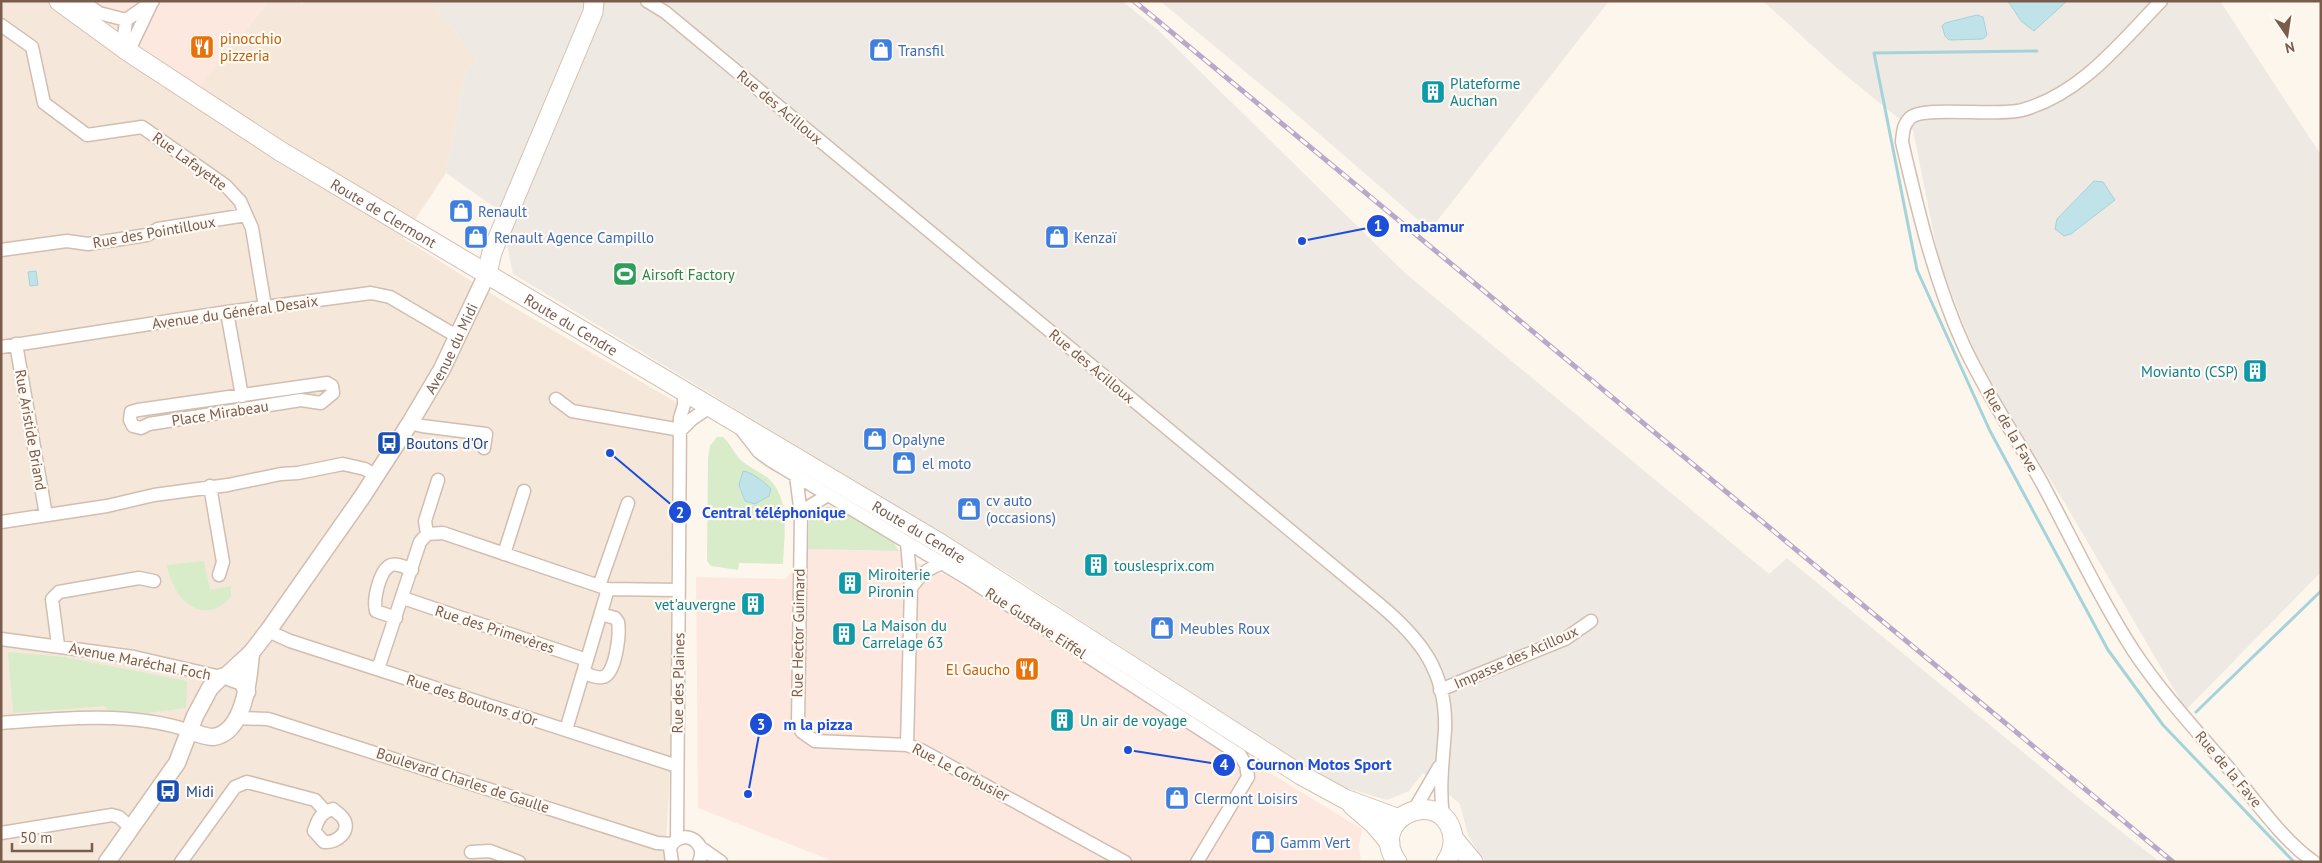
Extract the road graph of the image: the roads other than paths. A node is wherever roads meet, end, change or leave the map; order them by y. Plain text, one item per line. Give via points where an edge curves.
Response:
1 (60, 1) edge
2 (74, 1) edge
3 (82, 1) edge
4 (153, 1) edge
5 (647, 1) edge
6 (655, 1) edge
7 (2161, 1) edge
8 (597, 5) edge
9 (665, 12) junction
10 (1, 25) edge
11 (126, 40) junction
12 (246, 214) junction
13 (1, 250) edge
14 (487, 274) junction
15 (265, 307) junction
16 (227, 312) junction
17 (458, 338) junction
18 (16, 344) junction
19 (1, 346) edge
20 (684, 391) junction
21 (242, 396) junction
22 (556, 399) dead end
23 (711, 406) junction
24 (735, 420) junction
25 (410, 423) junction
26 (681, 430) junction
27 (484, 448) dead end
28 (796, 475) junction
29 (376, 476) junction
30 (438, 480) dead end
31 (210, 486) junction
32 (524, 491) dead end
33 (828, 495) junction
34 (628, 503) dead end
35 (46, 515) junction
36 (801, 515) junction
37 (1, 522) edge
38 (427, 534) junction
39 (907, 543) junction
40 (504, 554) junction
41 (942, 563) junction
42 (412, 570) junction
43 (219, 574) dead end
44 (154, 581) dead end
45 (604, 588) junction
46 (911, 588) junction
47 (679, 590) junction
48 (403, 598) junction
49 (601, 614) junction
50 (396, 618) junction
51 (1591, 622) dead end
52 (268, 632) junction
53 (1, 639) edge
54 (58, 645) junction
55 (252, 653) junction
56 (587, 660) junction
57 (378, 669) junction
58 (583, 673) junction
59 (224, 676) junction
60 (1440, 690) junction
61 (245, 697) junction
62 (236, 718) junction
63 (268, 719) junction
64 (1, 723) edge
65 (566, 730) junction
66 (190, 731) junction
67 (210, 737) junction
68 (907, 745) junction
69 (1441, 762) junction
70 (177, 763) junction
71 (677, 766) junction
72 (1345, 799) junction
73 (325, 811) dead end
74 (678, 815) junction
75 (1406, 815) junction
76 (1443, 817) junction
77 (130, 827) junction
78 (1, 832) edge
79 (1453, 838) junction
80 (698, 843) junction
81 (471, 852) dead end
82 (672, 853) edge
83 (1393, 855) edge
84 (107, 862) edge
85 (181, 862) edge
86 (519, 862) edge
87 (699, 862) edge
88 (721, 862) edge
89 (1125, 862) edge
90 (1198, 862) edge
91 (1446, 862) edge
92 (1473, 862) edge
93 (2314, 862) edge

1 - 11 main road, Route de Clermont
2 - 11 main road, Route de Clermont
3 - 11 street, Route de Clermont
4 - 11 street
4 - 11 street
5 - 9 street, Rue des Acilloux
6 - 9 street, Rue des Acilloux
7 - 93 street, Rue de la Fave via 2092,72 2051,100 2021,111 1993,114 1926,111 1912,116 1903,128 1902,142 1926,246 1962,343 2113,617 2134,652 2176,706 2267,814
8 - 14 main road, Avenue du Midi via 492,252
9 - 60 street, Rue des Acilloux via 1401,622 1425,652
10 - 12 street, Rue Lafayette via 34,50 41,96 48,108 86,135 142,127 226,186
11 - 14 main road, Route de Clermont via 280,151
12 - 13 street, Rue des Pointilloux via 88,244 67,241
12 - 15 street, Rue Lafayette via 252,228
14 - 17 street, Avenue du Midi
14 - 20 main road, Route du Cendre
15 - 16 street, Avenue du Général Desaix
15 - 17 street, Avenue du Général Desaix via 361,294 385,295
16 - 18 street, Avenue du Général Desaix
16 - 21 street, Place Mirabeau
17 - 25 street, Avenue du Midi
18 - 19 street, Avenue du Général Desaix
18 - 35 street, Rue Aristide Briand
20 - 23 main road, Route du Cendre
20 - 26 street, Rue des Plaines
21 - 21 street, Place Mirabeau via 134,410 130,420 133,426 141,428 149,424 301,400 321,403 332,395 333,388 327,383
22 - 26 street via 572,410
23 - 24 main road, Route du Cendre
23 - 26 street
24 - 28 street, Rue Gustave Eiffel via 759,452
24 - 72 main road, Route du Cendre via 1020,593 1302,775
25 - 27 street via 486,434
25 - 29 street, Avenue du Midi
26 - 47 street, Rue des Plaines
28 - 33 street, Rue Gustave Eiffel
28 - 36 street, Rue Hector Guimard
29 - 31 street via 365,469 343,464 298,474
29 - 52 street, Avenue du Midi
30 - 38 street via 425,521
31 - 35 street
31 - 43 street via 223,562
32 - 40 street
33 - 36 street
33 - 39 street, Rue Gustave Eiffel
34 - 45 street
35 - 37 street
36 - 68 street, Rue Hector Guimard via 798,725 815,741
38 - 40 street via 442,533
38 - 42 street via 420,542
39 - 41 street, Rue Gustave Eiffel
39 - 46 street, Rue Le Corbusier
40 - 45 street
41 - 46 street via 921,575
41 - 90 street, Rue Gustave Eiffel via 1240,755 1246,764 1248,777
42 - 48 street
42 - 50 street via 396,564 389,566 383,574 374,603 376,611
44 - 54 street, Avenue Maréchal Foch via 139,578 59,592 52,598
45 - 47 street
45 - 49 street
46 - 68 street, Rue Le Corbusier
47 - 71 street, Rue des Plaines
48 - 50 street
48 - 56 street, Rue des Primevères
49 - 56 street
49 - 58 street via 618,622 619,642 609,673 599,678
50 - 57 street
51 - 60 street, Impasse des Acilloux via 1565,639
52 - 55 street, Avenue du Midi
52 - 57 street, Rue des Boutons d'Or
53 - 54 street, Avenue Maréchal Foch
54 - 59 street, Avenue Maréchal Foch
55 - 59 street, Avenue du Midi
55 - 61 street, Avenue du Midi
56 - 58 street
57 - 65 street, Rue des Boutons d'Or
58 - 65 street
59 - 61 street via 242,682
59 - 66 street, Avenue du Midi via 210,688
60 - 69 street, Rue des Acilloux via 1445,728
61 - 62 street
61 - 63 street, Boulevard Charles de Gaulle
62 - 63 street, Boulevard Charles de Gaulle
62 - 67 street via 224,732
63 - 82 street, Boulevard Charles de Gaulle via 657,843
64 - 66 street via 93,719 161,722
65 - 71 street, Rue des Boutons d'Or
66 - 67 street
66 - 70 street
67 - 70 street
68 - 89 street, Rue Le Corbusier
69 - 75 street, Rue des Acilloux
69 - 76 street, Rue des Acilloux
70 - 77 street
71 - 74 street, Rue des Plaines
72 - 75 main road, Route du Cendre
72 - 83 main road, Route du Cendre via 1374,824
73 - 85 street via 315,800 246,782 235,787
74 - 80 street
74 - 82 street, Rue des Plaines
75 - 76 main road, Route du Cendre via 1426,810
75 - 83 main road via 1393,828
76 - 79 main road
77 - 78 street via 112,815
77 - 84 street
79 - 91 main road
79 - 92 main road
80 - 82 street via 684,837
80 - 87 street
80 - 88 street
81 - 86 street via 490,851

